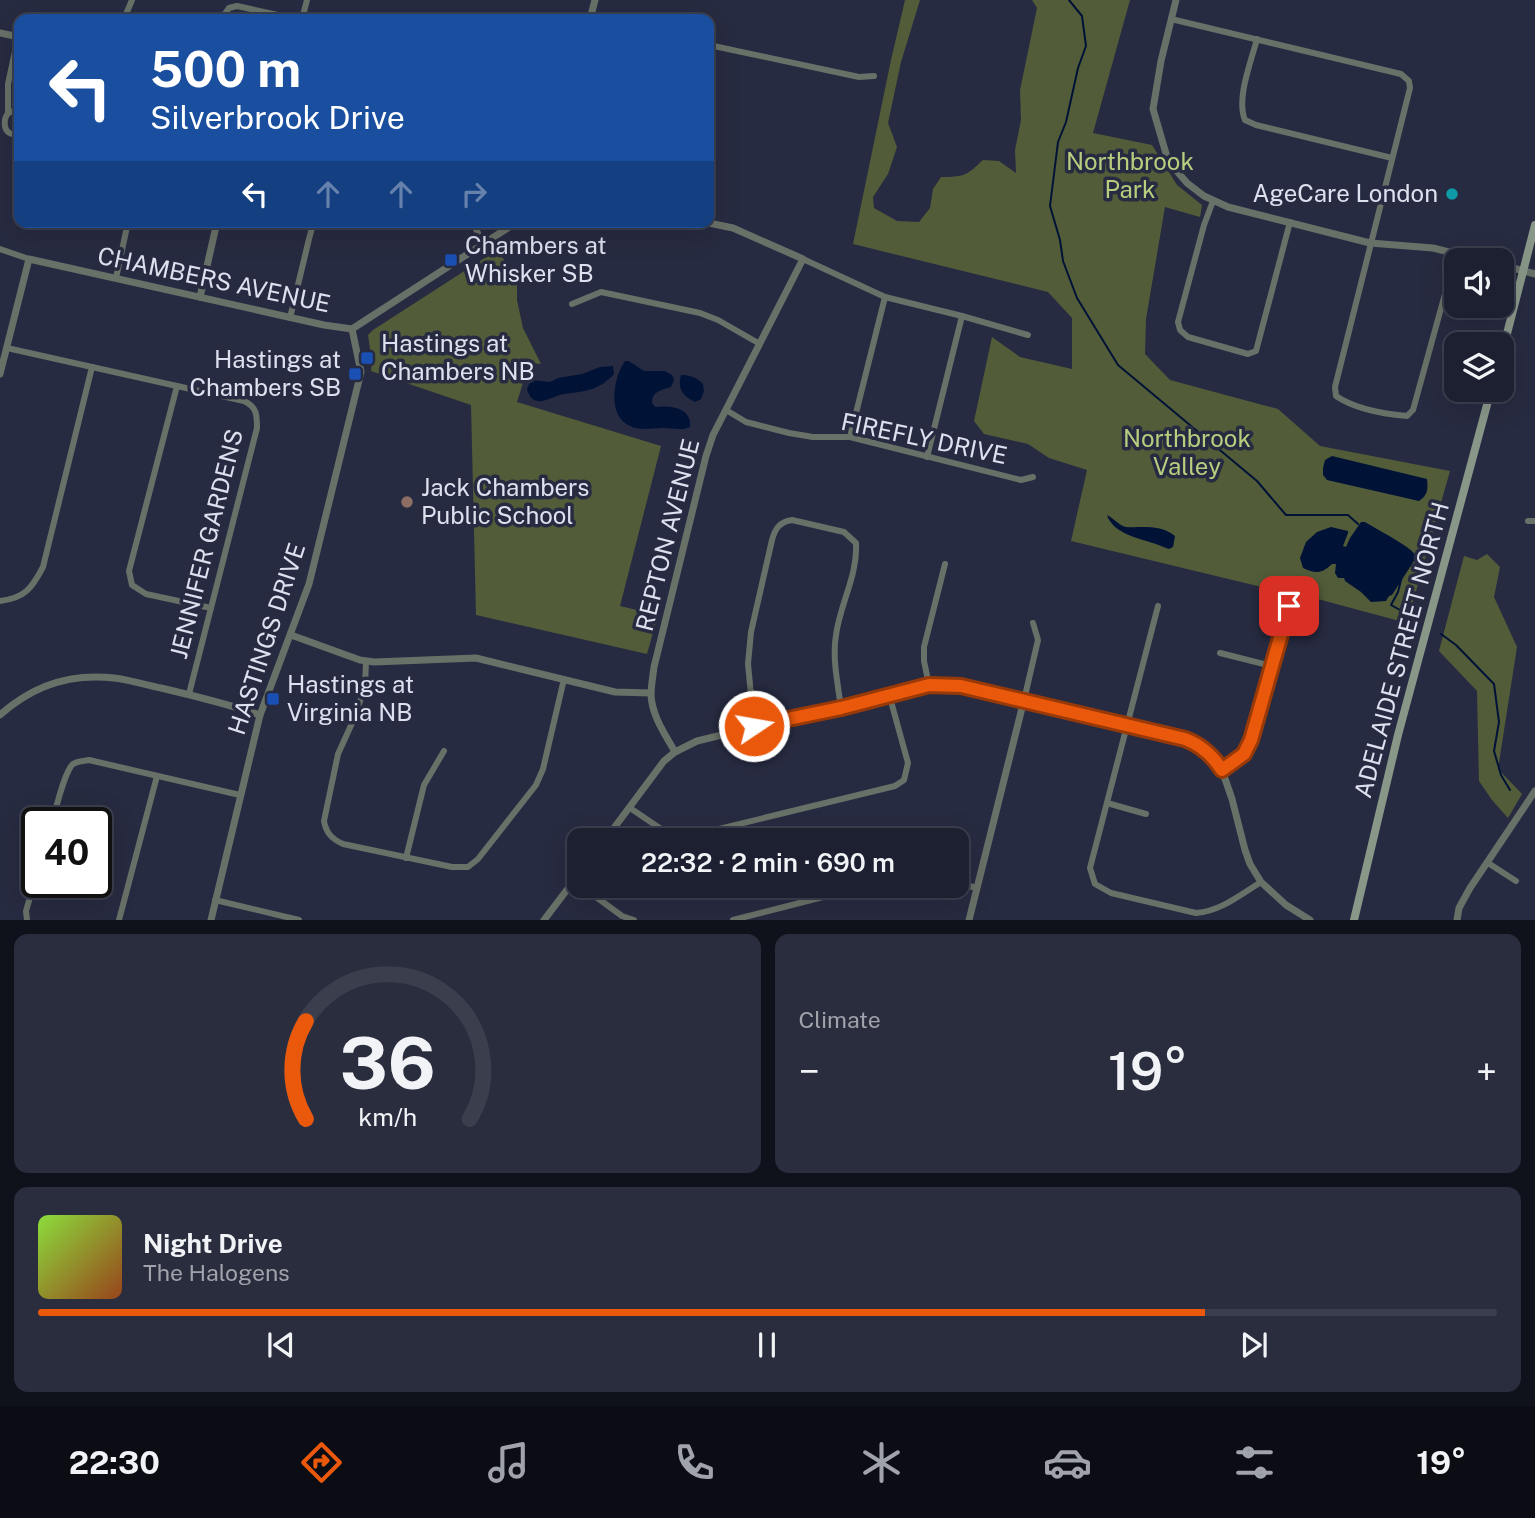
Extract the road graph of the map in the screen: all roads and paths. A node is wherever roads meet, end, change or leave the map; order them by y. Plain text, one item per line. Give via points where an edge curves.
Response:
1 (1176, 0) edge
2 (225, 14) edge
3 (273, 14) edge
4 (1171, 19) junction
5 (1257, 39) junction
6 (714, 46) edge
7 (14, 56) edge
8 (874, 76) dead end
9 (8, 111) junction
10 (14, 111) edge
11 (14, 133) edge
12 (1392, 158) junction
13 (1213, 201) junction
14 (1290, 222) junction
15 (714, 224) edge
16 (1535, 225) edge
17 (127, 228) edge
18 (216, 228) edge
19 (312, 228) edge
20 (475, 228) edge
21 (508, 228) edge
22 (1370, 243) junction
23 (484, 244) junction
24 (0, 249) edge
25 (1444, 251) edge
26 (29, 259) junction
27 (803, 259) junction
28 (1514, 268) edge
29 (1523, 271) junction
30 (1535, 274) edge
31 (116, 278) junction
32 (200, 297) junction
33 (885, 297) junction
34 (1444, 298) edge
35 (572, 304) dead end
36 (962, 316) junction
37 (290, 318) junction
38 (352, 329) junction
39 (1507, 332) edge
40 (1028, 335) dead end
41 (760, 344) junction
42 (7, 348) junction
43 (92, 367) junction
44 (0, 374) edge
45 (177, 386) junction
46 (1489, 402) edge
47 (726, 410) junction
48 (850, 437) junction
49 (927, 457) junction
50 (1033, 477) dead end
51 (945, 564) dead end
52 (1290, 600) dead end
53 (0, 601) edge
54 (1158, 606) dead end
55 (211, 608) junction
56 (1033, 623) dead end
57 (291, 635) junction
58 (1220, 653) dead end
59 (366, 662) junction
60 (1272, 666) junction
61 (564, 680) junction
62 (929, 685) junction
63 (651, 693) junction
64 (189, 694) junction
65 (889, 694) junction
66 (1024, 700) junction
67 (841, 708) junction
68 (0, 715) edge
69 (260, 715) junction
70 (1128, 724) junction
71 (754, 726) junction
72 (444, 751) dead end
73 (675, 752) junction
74 (1222, 770) junction
75 (157, 776) junction
76 (1535, 791) edge
77 (240, 795) junction
78 (1107, 803) junction
79 (56, 807) edge
80 (630, 808) junction
81 (1146, 814) dead end
82 (615, 828) edge
83 (406, 858) junction
84 (1488, 863) junction
85 (1261, 881) junction
86 (1516, 881) dead end
87 (969, 886) edge
88 (977, 888) junction
89 (567, 893) edge
90 (30, 898) edge
91 (599, 898) edge
92 (818, 898) edge
93 (215, 900) junction
94 (27, 919) edge
95 (119, 919) edge
96 (211, 919) edge
97 (299, 919) edge
98 (544, 919) edge
99 (633, 919) edge
100 (733, 919) edge
101 (969, 919) edge
102 (1310, 919) edge
103 (1353, 919) edge
104 (1457, 919) edge

1 - 4 street
2 - 3 street via 237,6
4 - 5 street
4 - 13 street via 1153,109 1160,140 1187,183
5 - 12 street via 1243,93 1245,120
5 - 12 street via 1401,74 1409,81
6 - 8 street via 859,77
7 - 9 street
9 - 10 street
9 - 11 street via 1,127
12 - 22 street
13 - 14 street
13 - 14 street via 1178,322 1188,337 1248,354 1256,351
14 - 22 street
15 - 27 street
16 - 29 main road
17 - 31 street
18 - 32 street
19 - 37 street
20 - 23 street
21 - 23 street, CHAMBERS AVENUE
22 - 25 street
22 - 34 street via 1336,396 1347,404 1408,416
23 - 38 street, CHAMBERS AVENUE
24 - 26 street, CHAMBERS AVENUE
26 - 31 street, CHAMBERS AVENUE
26 - 42 street
27 - 33 street
27 - 41 street, REPTON AVENUE
28 - 29 street
29 - 30 street
29 - 39 main road
31 - 32 street, CHAMBERS AVENUE
32 - 37 street, CHAMBERS AVENUE
33 - 36 street
33 - 48 street
35 - 41 street via 601,292 626,297 700,313
36 - 40 street
36 - 49 street
37 - 38 street, CHAMBERS AVENUE
38 - 57 street, HASTINGS DRIVE via 361,372 309,584
41 - 47 street, REPTON AVENUE
42 - 43 street, JENNIFER GARDENS
42 - 44 street
43 - 45 street, JENNIFER GARDENS
43 - 53 street via 43,567 23,595
45 - 55 street, JENNIFER GARDENS via 244,401 257,411 257,428
45 - 55 street via 129,572 132,585 146,594
46 - 103 main road, ADELAIDE STREET NORTH
47 - 48 street, FIREFLY DRIVE via 746,422 789,433
47 - 63 street, REPTON AVENUE via 706,456
48 - 49 street, FIREFLY DRIVE
49 - 50 street, FIREFLY DRIVE via 1021,480
51 - 62 street via 924,647
52 - 60 street
54 - 70 street
55 - 64 street, JENNIFER GARDENS
56 - 66 street via 1038,639
57 - 59 street
57 - 69 street, HASTINGS DRIVE
58 - 60 street
59 - 61 street via 476,659
59 - 83 street via 365,687 338,754 324,821 326,831 343,844
60 - 74 street via 1251,740 1244,754
61 - 63 street via 615,692
61 - 83 street via 536,785 478,859 468,867 452,867
62 - 65 street
62 - 66 street via 961,686
63 - 73 street, REPTON AVENUE via 658,723
64 - 68 street via 84,676 31,692
64 - 69 street
65 - 67 street
65 - 80 street via 908,763 904,780 895,786 686,837 667,834
66 - 70 street
66 - 88 street
67 - 71 street
67 - 71 street via 834,652 857,557 856,543 844,532 792,520 775,529 751,632 748,664
69 - 77 street, HASTINGS DRIVE
70 - 74 street via 1195,743
70 - 78 street
71 - 73 street via 697,741
72 - 83 street via 424,785
73 - 80 street
74 - 85 street via 1245,850
75 - 77 street
75 - 79 street via 80,761 66,774
75 - 95 street
76 - 84 street
77 - 93 street, HASTINGS DRIVE
78 - 81 street
78 - 85 street via 1090,868 1096,884 1111,892 1196,913 1210,912
80 - 82 street
84 - 86 street
84 - 104 street via 1459,908
85 - 102 street via 1286,905
87 - 88 street
88 - 101 street
89 - 98 street
90 - 94 street
91 - 99 street
92 - 100 street
93 - 96 street, HASTINGS DRIVE
93 - 97 street

